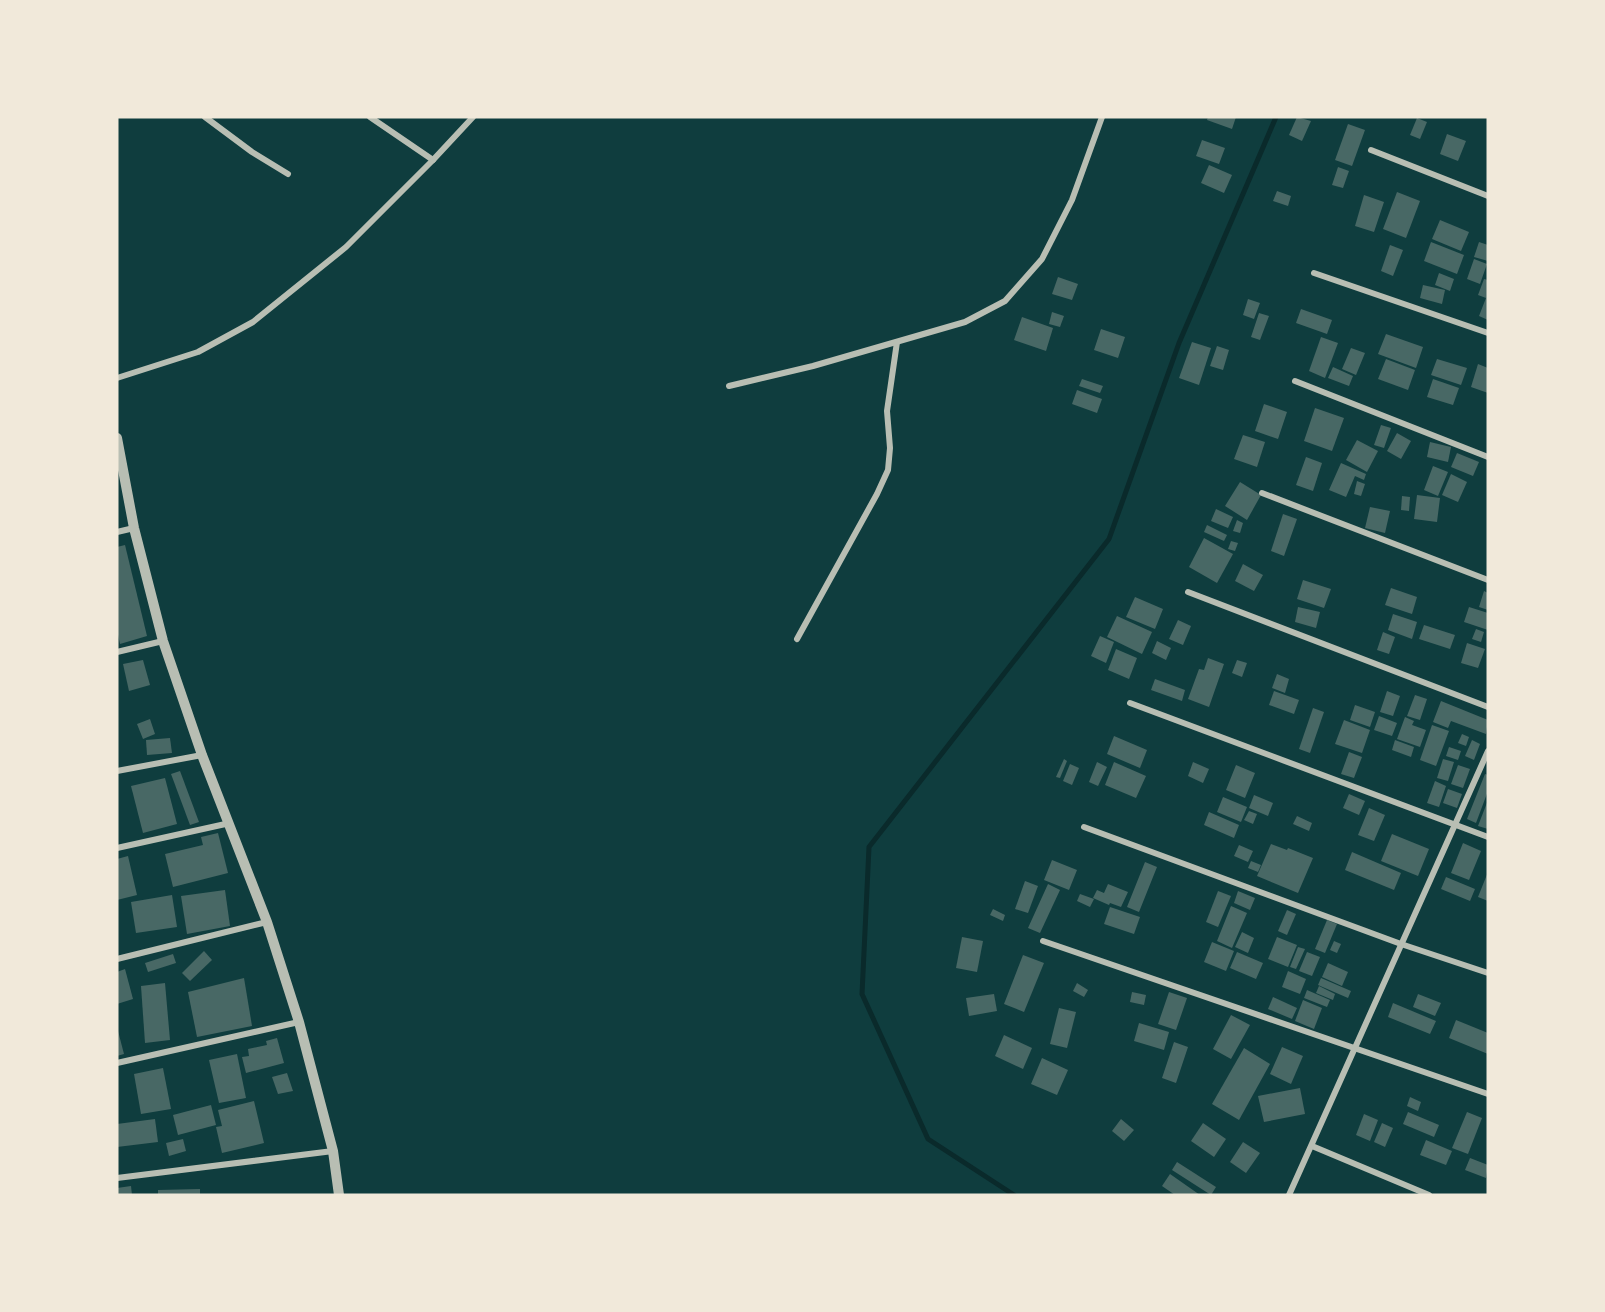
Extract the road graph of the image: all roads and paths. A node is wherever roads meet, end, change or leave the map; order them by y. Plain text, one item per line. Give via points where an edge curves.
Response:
1 (205, 117) edge
2 (370, 117) edge
3 (473, 117) edge
4 (1102, 117) edge
5 (1371, 150) dead end
6 (433, 160) junction
7 (288, 174) dead end
8 (1488, 196) edge
9 (1314, 273) dead end
10 (1488, 333) edge
11 (897, 342) junction
12 (117, 378) edge
13 (1295, 381) dead end
14 (729, 386) dead end
15 (118, 444) edge
16 (1488, 457) edge
17 (1262, 493) dead end
18 (134, 528) junction
19 (117, 532) edge
20 (1488, 580) edge
21 (1188, 592) dead end
22 (797, 639) dead end
23 (163, 641) junction
24 (117, 652) edge
25 (1130, 703) dead end
26 (1488, 707) edge
27 (1488, 751) edge
28 (202, 755) junction
29 (117, 771) edge
30 (230, 823) junction
31 (1456, 825) junction
32 (1084, 827) dead end
33 (1488, 837) edge
34 (117, 848) edge
35 (267, 922) junction
36 (1042, 941) dead end
37 (1401, 944) junction
38 (117, 959) edge
39 (1488, 973) edge
40 (299, 1022) junction
41 (1356, 1048) junction
42 (117, 1063) edge
43 (1488, 1094) edge
44 (1312, 1146) junction
45 (333, 1150) junction
46 (117, 1178) edge
47 (339, 1195) edge
48 (1289, 1195) edge
49 (1430, 1195) edge

1 - 7 street
2 - 6 street
3 - 6 street
4 - 11 street via 1072,200 1042,259 1005,301 965,322
5 - 8 street
6 - 12 street via 346,247 253,322 198,352
9 - 10 street
11 - 14 street
11 - 22 street via 887,411 888,470
13 - 16 street
15 - 18 street
17 - 20 street
18 - 19 street
18 - 23 street
21 - 26 street
23 - 24 street
23 - 28 street
25 - 31 street
27 - 31 street
28 - 29 street
28 - 30 street
30 - 34 street
30 - 35 street
31 - 33 street
31 - 37 street
32 - 37 street
35 - 38 street
35 - 40 street
36 - 41 street
37 - 39 street
37 - 41 street
40 - 42 street
40 - 45 street
41 - 43 street
41 - 44 street
44 - 48 street
44 - 49 street
45 - 46 street
45 - 47 street

